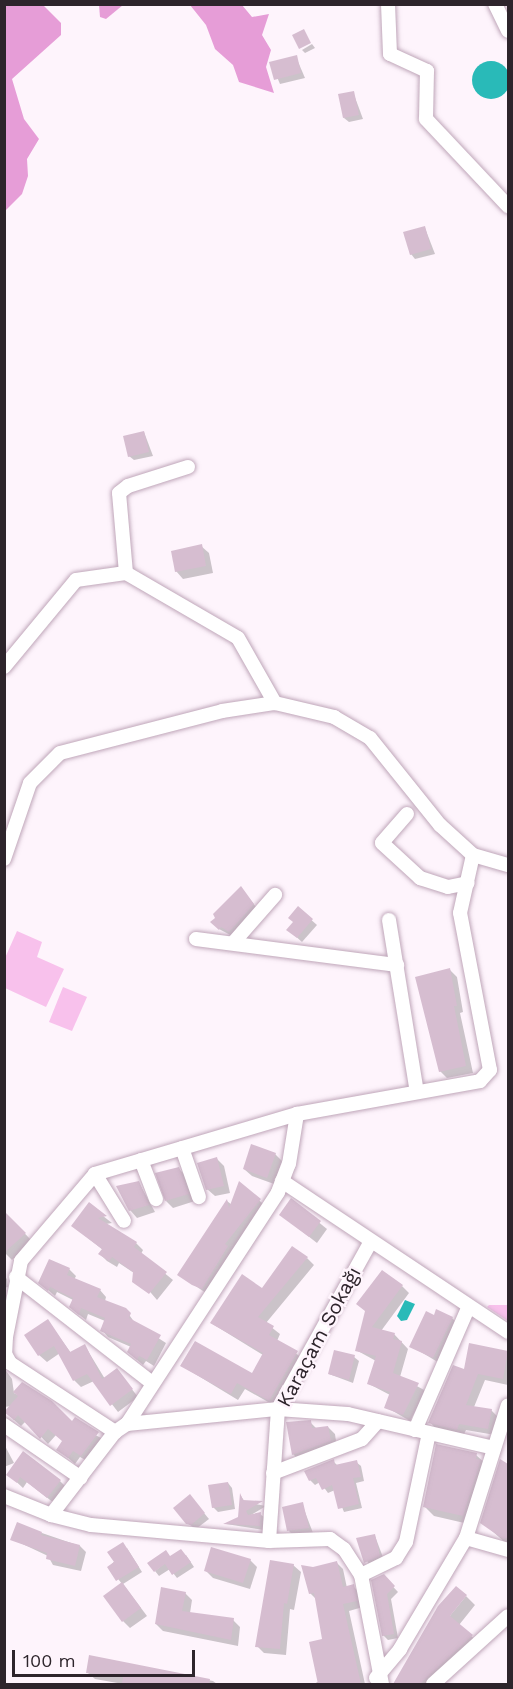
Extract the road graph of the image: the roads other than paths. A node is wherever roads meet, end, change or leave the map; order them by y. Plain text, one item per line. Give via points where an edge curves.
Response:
1 (388, 4) edge
2 (495, 4) edge
3 (508, 31) edge
4 (508, 206) edge
5 (189, 467) dead end
6 (126, 573) junction
7 (4, 667) edge
8 (275, 703) junction
9 (407, 814) dead end
10 (473, 855) junction
11 (4, 859) edge
12 (508, 865) edge
13 (468, 883) junction
14 (275, 895) dead end
15 (389, 920) dead end
16 (196, 939) dead end
17 (233, 943) junction
18 (397, 965) junction
19 (417, 1092) junction
20 (297, 1114) junction
21 (182, 1148) junction
22 (141, 1160) junction
23 (95, 1174) junction
24 (282, 1181) junction
25 (199, 1197) dead end
26 (156, 1199) dead end
27 (124, 1221) dead end
28 (370, 1243) junction
29 (21, 1261) junction
30 (4, 1265) edge
31 (16, 1277) junction
32 (469, 1306) junction
33 (508, 1332) edge
34 (152, 1383) junction
35 (508, 1405) edge
36 (278, 1409) junction
37 (378, 1421) junction
38 (4, 1425) edge
39 (121, 1428) junction
40 (415, 1430) junction
41 (429, 1433) junction
42 (494, 1448) junction
43 (273, 1473) junction
44 (81, 1478) junction
45 (4, 1496) edge
46 (51, 1515) junction
47 (466, 1538) junction
48 (269, 1541) junction
49 (508, 1550) edge
50 (361, 1575) junction
51 (508, 1616) edge
52 (378, 1680) edge
53 (433, 1684) edge

1 - 4 street via 390,54 427,71 426,119
2 - 3 street
5 - 6 street via 128,486 119,493
6 - 7 street via 76,580
6 - 8 street via 238,638
8 - 10 street via 334,717 370,738 440,825
8 - 11 street via 222,711 60,753 30,783
9 - 13 street via 382,843 420,878 448,887
10 - 12 street
10 - 13 street
13 - 19 street via 460,913 490,1070 480,1080
14 - 17 street
15 - 18 street
16 - 17 street
17 - 18 street
18 - 19 street
19 - 20 street
20 - 21 street
20 - 24 street via 289,1164
21 - 22 street
21 - 25 street
22 - 23 street
22 - 26 street
23 - 27 street
23 - 29 street
24 - 28 street
24 - 34 street via 206,1307
28 - 32 street
28 - 36 street, Karaçam Sokağı
29 - 30 street
29 - 31 street
31 - 34 street
31 - 39 street via 6,1337 5,1354 10,1363
32 - 33 street
32 - 40 street
34 - 39 street
35 - 42 street
36 - 37 street via 348,1414
36 - 39 street
36 - 43 street, Karaçam Sokağı
37 - 40 street
37 - 43 street via 362,1439
38 - 44 street
39 - 44 street
40 - 41 street
41 - 42 street
41 - 50 street via 406,1542 396,1558
42 - 47 street
43 - 48 street, Karaçam Sokağı
44 - 46 street
45 - 46 street
46 - 48 street via 91,1525
47 - 49 street
47 - 52 street
48 - 50 street via 330,1539 344,1549
50 - 52 street
51 - 53 street

